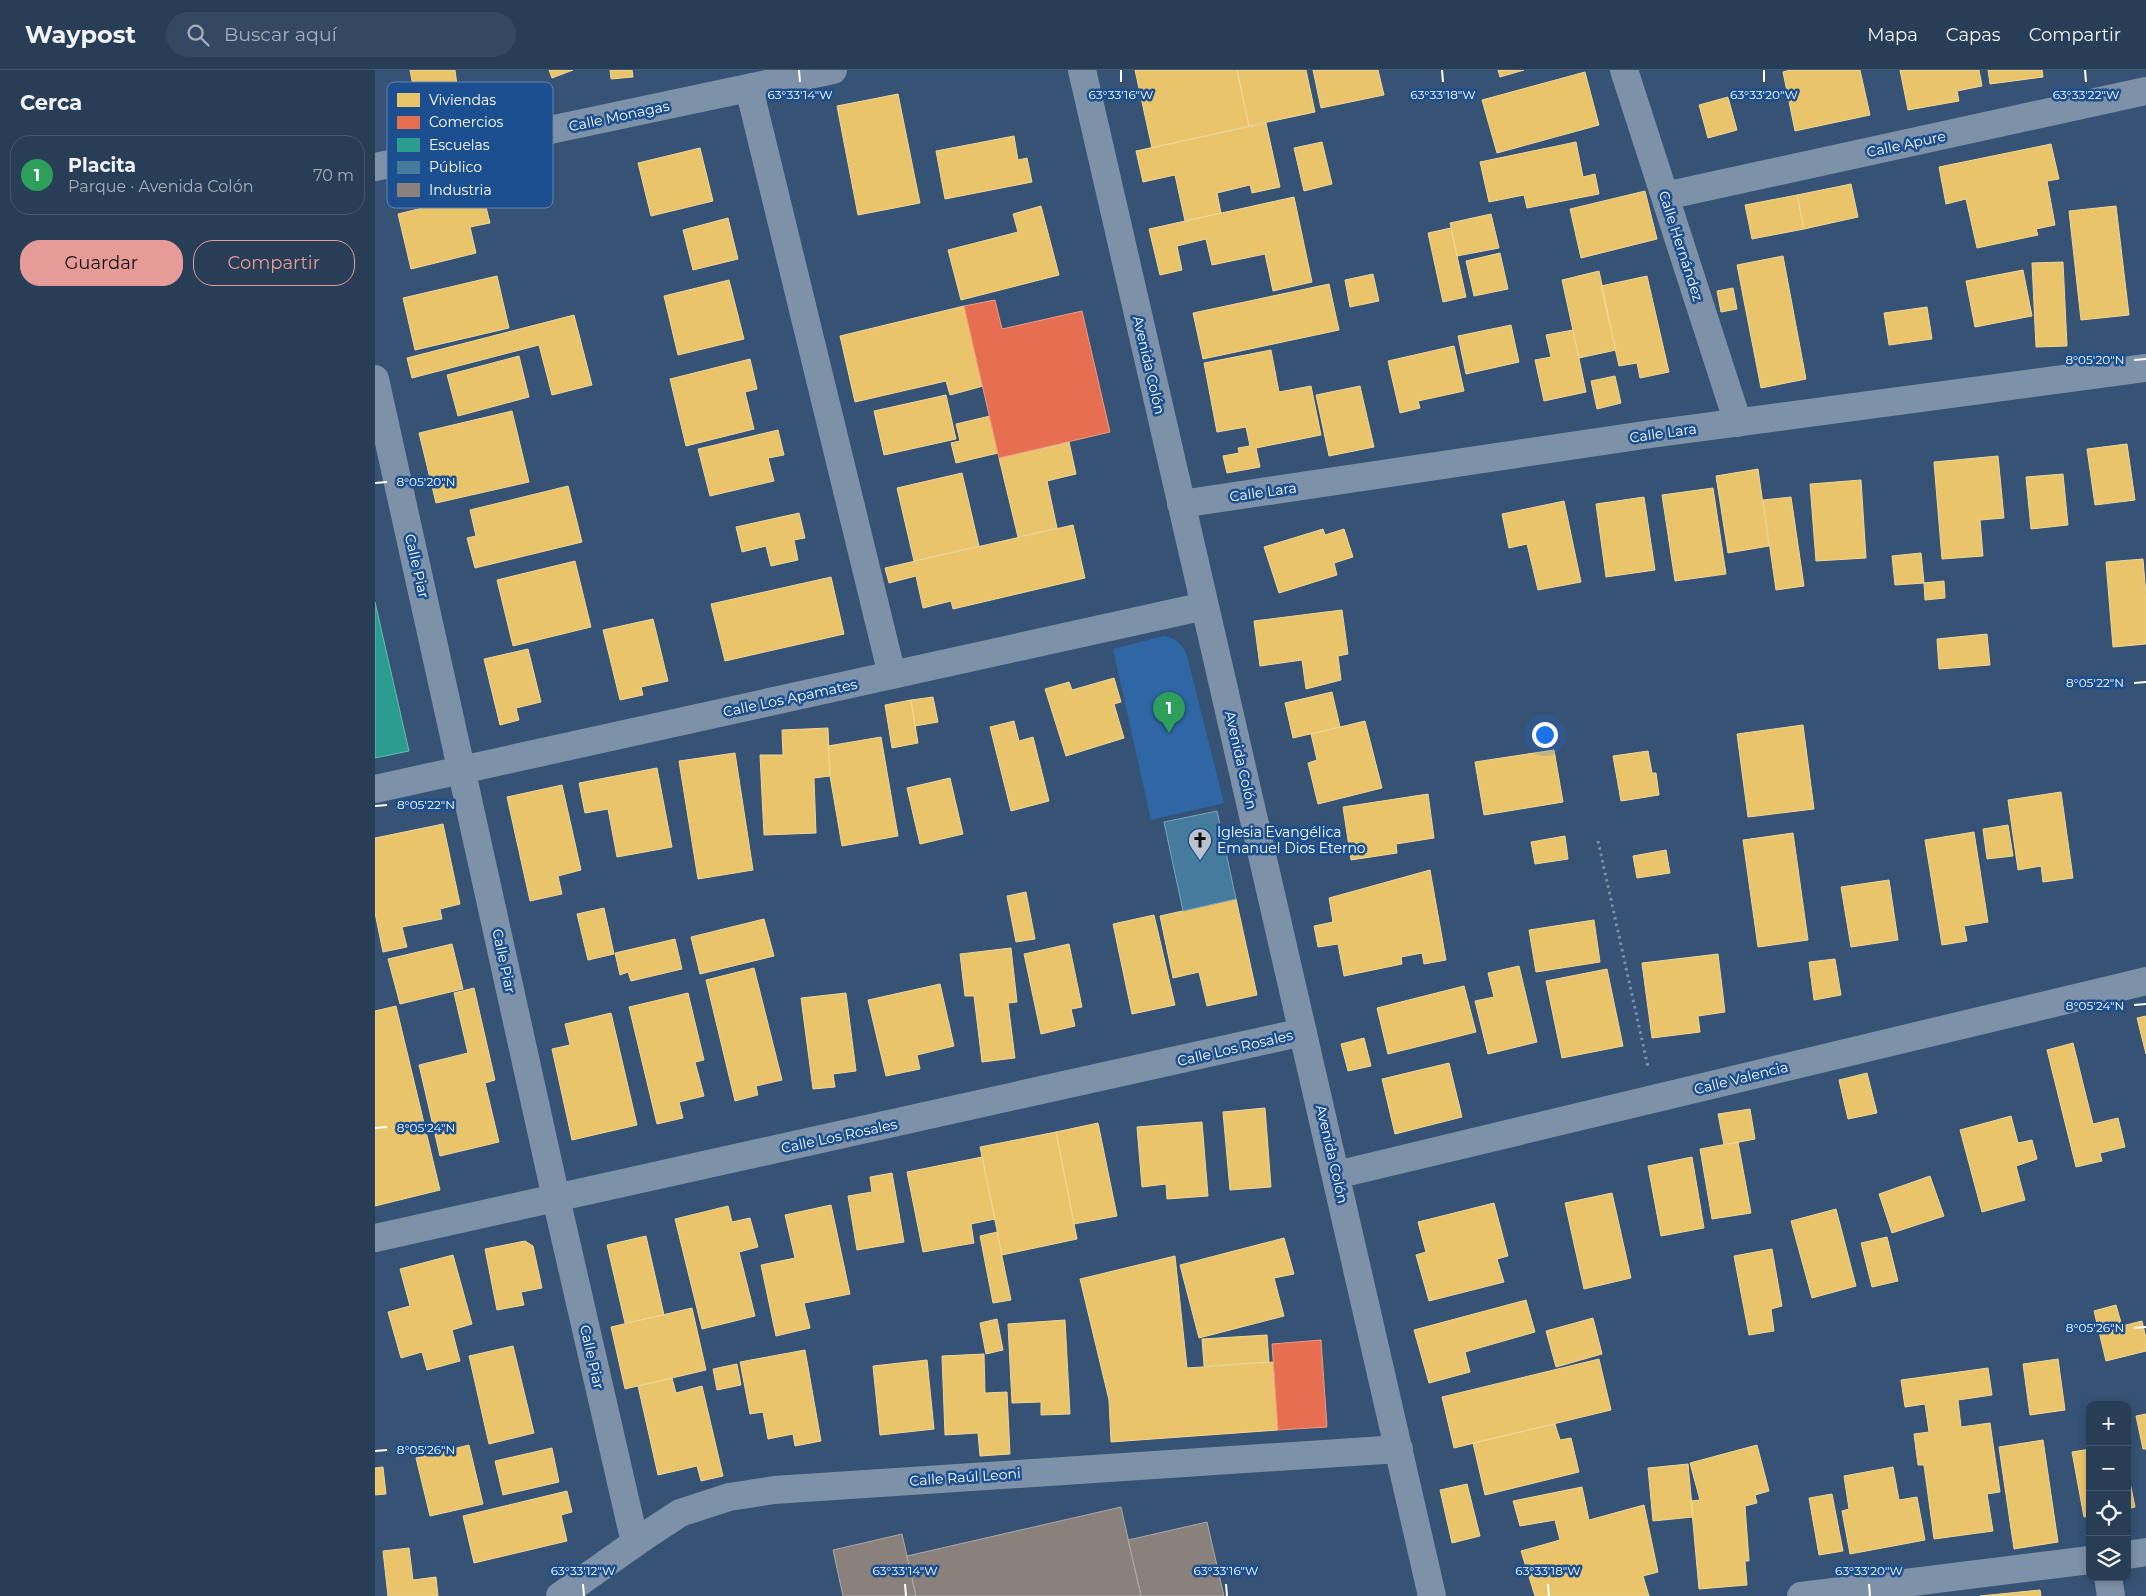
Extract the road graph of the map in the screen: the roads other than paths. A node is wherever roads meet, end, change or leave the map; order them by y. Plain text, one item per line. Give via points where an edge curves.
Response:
1 (833, 70) edge
2 (1082, 70) edge
3 (1624, 70) edge
4 (749, 88) junction
5 (2146, 91) edge
6 (553, 129) edge
7 (1665, 196) junction
8 (2146, 368) edge
9 (375, 379) edge
10 (1738, 422) junction
11 (1181, 504) junction
12 (1205, 606) junction
13 (892, 675) junction
14 (463, 770) junction
15 (375, 790) edge
16 (2146, 981) edge
17 (1303, 1032) junction
18 (1337, 1175) junction
19 (556, 1198) junction
20 (375, 1238) edge
21 (1399, 1449) junction
22 (635, 1543) junction
23 (2146, 1552) edge
24 (2131, 1554) edge
25 (2086, 1560) edge
26 (2109, 1581) edge
27 (560, 1596) edge
28 (1432, 1596) edge
29 (1801, 1596) edge
30 (2111, 1596) edge

1 - 4 street, Calle Monagas
2 - 11 street, Avenida Colón
3 - 7 street, Calle Hernández
4 - 6 street, Calle Monagas
4 - 13 street
5 - 7 street, Calle Apure
7 - 10 street, Calle Hernández
8 - 10 street, Calle Lara
9 - 14 street, Calle Piar
10 - 11 street, Calle Lara
11 - 12 street, Avenida Colón
12 - 13 street, Calle Los Apamates
12 - 17 street, Avenida Colón
13 - 14 street, Calle Los Apamates
14 - 15 street, Calle Los Apamates
14 - 19 street, Calle Piar
16 - 18 street, Calle Valencia
17 - 18 street, Avenida Colón
17 - 19 street, Calle Los Rosales
18 - 21 street, Avenida Colón
19 - 20 street, Calle Los Rosales
19 - 22 street, Calle Piar
21 - 22 street, Calle Raúl Leoni via 774,1490 729,1497 680,1513
21 - 28 street, Avenida Colón
22 - 27 street, Calle Raúl Leoni
23 - 24 street
25 - 29 street
26 - 30 street

